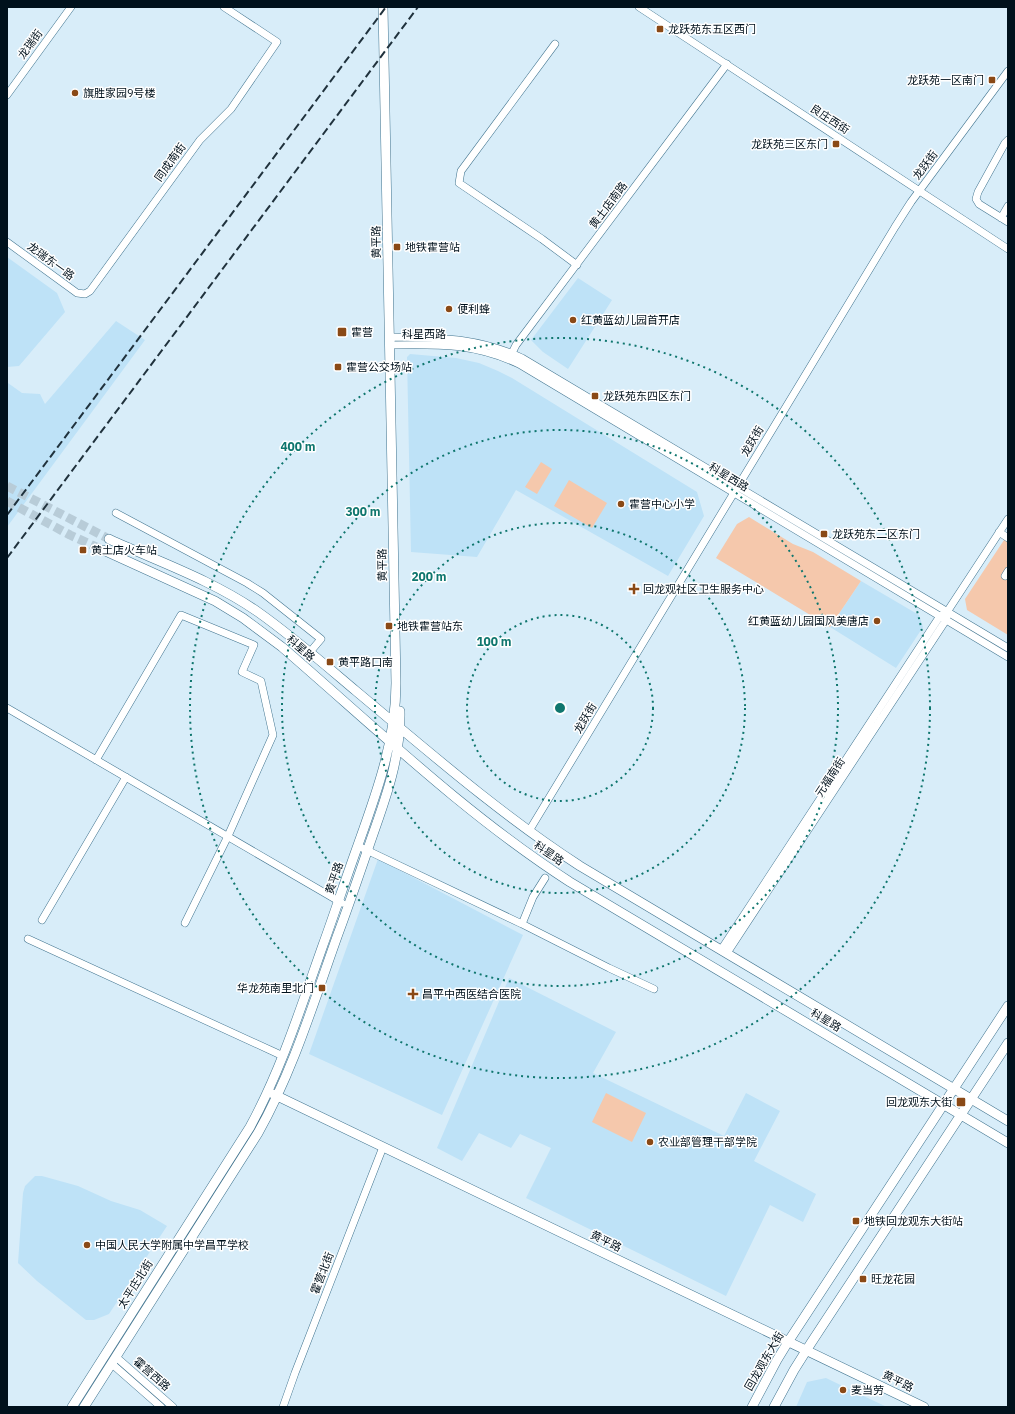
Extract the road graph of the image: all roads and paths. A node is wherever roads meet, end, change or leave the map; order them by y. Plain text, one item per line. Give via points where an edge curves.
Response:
1 (71, 7) edge
2 (224, 7) edge
3 (383, 7) edge
4 (387, 7) edge
5 (639, 7) edge
6 (555, 44) dead end
7 (727, 64) junction
8 (1008, 71) edge
9 (7, 95) edge
10 (1008, 140) edge
11 (920, 191) junction
12 (1008, 206) edge
13 (1001, 218) junction
14 (1008, 222) edge
15 (7, 242) edge
16 (1008, 248) edge
17 (576, 265) junction
18 (83, 294) joint
19 (392, 341) junction
20 (510, 356) junction
21 (736, 490) junction
22 (116, 512) dead end
23 (1008, 519) edge
24 (999, 532) junction
25 (1008, 538) edge
26 (109, 539) tunnel mouth
27 (103, 550) tunnel mouth
28 (947, 612) junction
29 (943, 618) junction
30 (1008, 648) edge
31 (310, 652) junction
32 (1008, 657) edge
33 (7, 708) edge
34 (397, 725) junction
35 (390, 741) junction
36 (398, 748) junction
37 (96, 760) junction
38 (126, 777) junction
39 (530, 831) junction
40 (228, 836) junction
41 (358, 846) junction
42 (367, 851) junction
43 (545, 878) dead end
44 (339, 901) junction
45 (348, 906) junction
46 (42, 920) dead end
47 (185, 923) dead end
48 (522, 924) junction
49 (28, 939) dead end
50 (724, 951) junction
51 (654, 989) dead end
52 (1008, 1006) edge
53 (1008, 1043) edge
54 (283, 1056) junction
55 (954, 1088) junction
56 (268, 1092) junction
57 (278, 1096) junction
58 (971, 1099) junction
59 (944, 1104) junction
60 (961, 1115) junction
61 (1008, 1121) edge
62 (1008, 1143) edge
63 (383, 1147) junction
64 (788, 1342) junction
65 (806, 1350) junction
66 (114, 1360) junction
67 (72, 1407) edge
68 (84, 1407) edge
69 (161, 1407) edge
70 (173, 1407) edge
71 (283, 1407) edge
72 (752, 1407) edge
73 (774, 1407) edge
74 (924, 1407) edge

1 - 9 street, 龙瑞街
2 - 18 street, 同成南街 via 277,42 231,109 200,140 90,291
3 - 19 main road, 黄平路
4 - 19 main road, 黄平路
5 - 7 street, 良庄西街
6 - 17 street via 461,171 459,183
7 - 11 street, 良庄西街
7 - 17 street, 黄土店南路
8 - 11 street, 龙跃街
10 - 13 street via 976,199 979,204
11 - 16 street, 良庄西街
11 - 21 street, 龙跃街 via 895,227
12 - 13 street
13 - 14 street
15 - 18 street, 龙瑞东一路 via 75,292
17 - 20 street, 黄土店南路
19 - 20 street, 科星西路 via 445,338 468,340 492,346
19 - 34 main road, 黄平路
20 - 21 street, 科星西路 via 524,367
21 - 28 street, 科星西路
21 - 29 street, 科星西路
21 - 39 street, 龙跃街
22 - 31 street via 263,593 321,639
23 - 24 street, 元福南街
24 - 25 street
24 - 28 street, 元福南街
26 - 31 main road, 科星路 via 232,596
27 - 35 main road, 科星路 via 201,594 243,618 282,647
28 - 29 street, 元福南街
28 - 30 street, 科星西路
29 - 32 street, 科星西路
29 - 50 street, 元福南街
31 - 34 main road, 科星路
33 - 37 street
34 - 35 main road, 黄平路
34 - 36 main road, 黄平路
34 - 39 main road, 科星路 via 471,787
35 - 36 main road, 科星路
35 - 41 main road, 黄平路 via 378,789
36 - 42 main road, 黄平路 via 389,787
36 - 59 main road, 科星路 via 473,812 570,882
37 - 38 street
37 - 40 street via 181,615 254,645 242,672 261,681 273,735
38 - 40 street
38 - 46 street
39 - 50 main road, 科星路 via 580,866
40 - 44 street
40 - 47 street
41 - 42 street
41 - 44 main road, 黄平路
42 - 45 main road, 黄平路
42 - 48 street
43 - 48 street via 533,897
44 - 45 street
44 - 54 main road, 黄平路
45 - 57 main road, 黄平路
48 - 51 street
49 - 54 street
50 - 55 main road, 科星路
52 - 55 main road, 回龙观东大街
53 - 58 main road
54 - 56 main road, 黄平路
55 - 58 main road, 科星路
55 - 59 main road, 回龙观东大街
56 - 57 main road, 黄平路
56 - 67 main road, 太平庄北街 via 250,1127
57 - 63 main road, 黄平路
57 - 66 main road, 太平庄北街 via 258,1133
58 - 60 main road
58 - 61 main road, 科星路
59 - 60 main road, 科星路
59 - 64 main road, 回龙观东大街
60 - 62 main road, 科星路
60 - 65 main road
63 - 64 main road, 黄平路
63 - 71 street, 霍营北街
64 - 65 main road, 黄平路
64 - 72 main road, 回龙观东大街
65 - 73 main road
65 - 74 main road, 黄平路
66 - 68 main road, 太平庄北街
66 - 69 street, 霍营西路
66 - 70 street, 霍营西路

